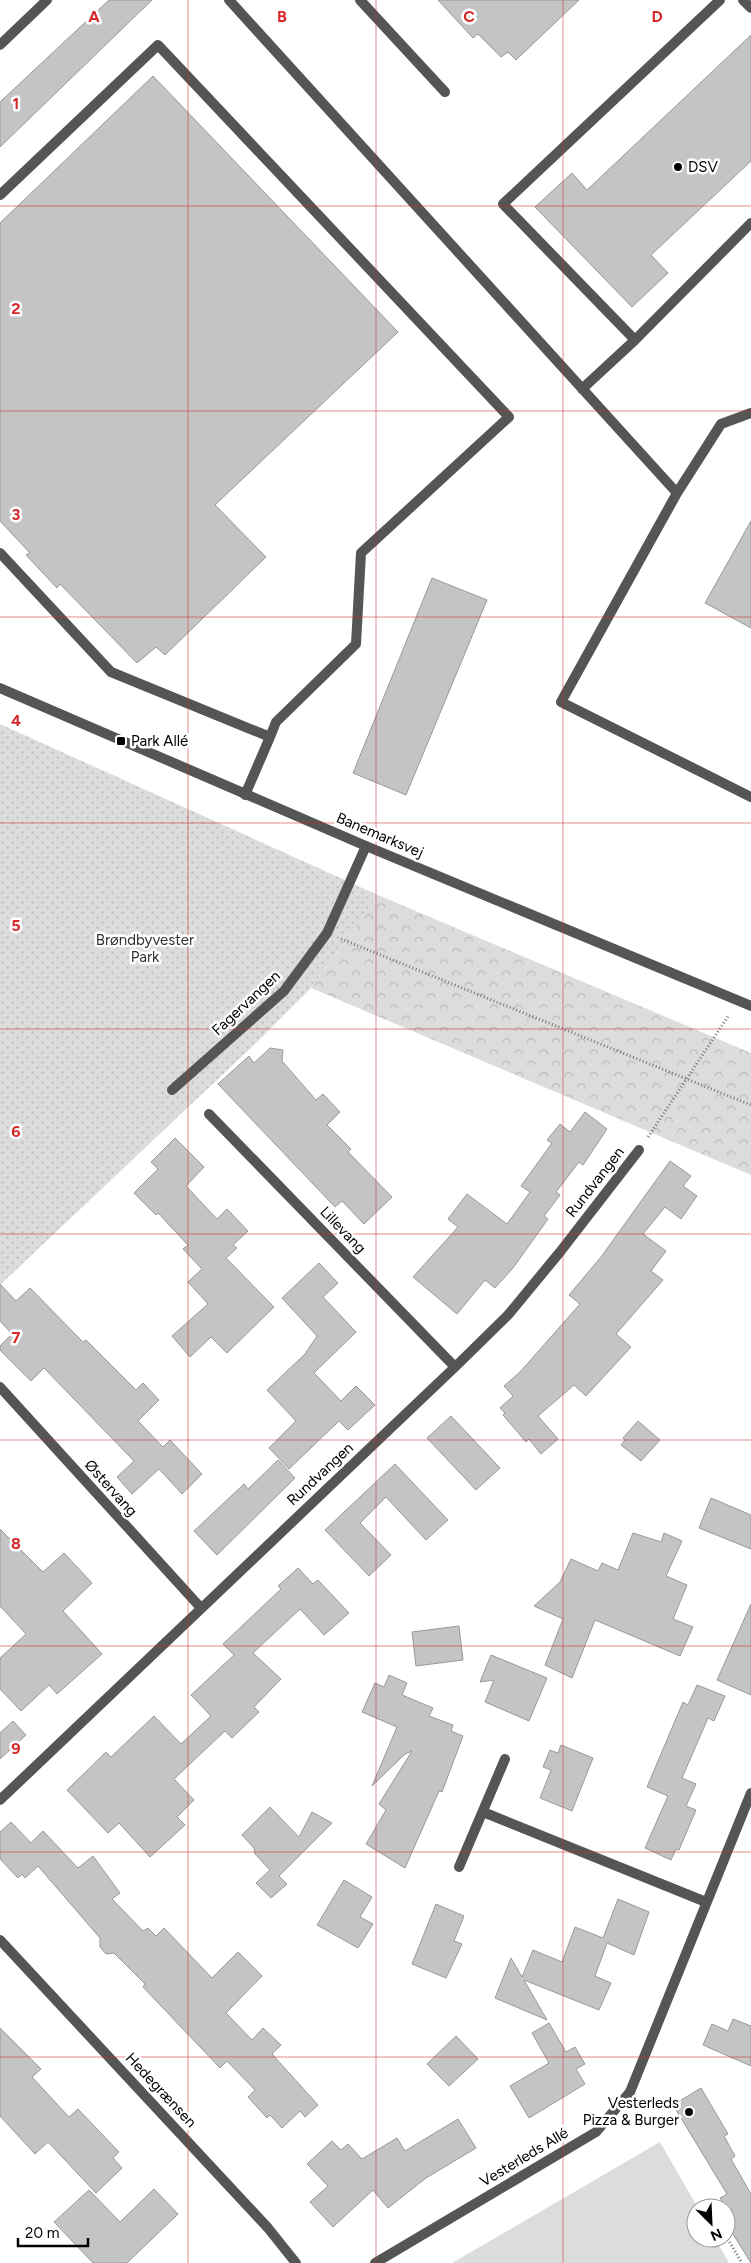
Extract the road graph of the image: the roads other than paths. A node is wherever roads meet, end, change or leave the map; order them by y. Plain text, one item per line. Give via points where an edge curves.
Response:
1 (47, 0) edge
2 (229, 0) edge
3 (360, 0) edge
4 (720, 0) edge
5 (743, 0) edge
6 (751, 8) edge
7 (0, 45) edge
8 (445, 92) dead end
9 (0, 195) edge
10 (751, 223) edge
11 (635, 340) junction
12 (582, 389) junction
13 (751, 413) edge
14 (677, 493) junction
15 (0, 553) edge
16 (0, 688) edge
17 (270, 736) junction
18 (245, 794) junction
19 (751, 797) edge
20 (366, 846) junction
21 (751, 1006) edge
22 (172, 1090) dead end
23 (209, 1114) dead end
24 (639, 1150) road end
25 (455, 1367) junction
26 (0, 1387) edge
27 (201, 1608) junction
28 (505, 1759) dead end
29 (751, 1793) edge
30 (0, 1800) edge
31 (482, 1812) junction
32 (459, 1867) dead end
33 (706, 1902) junction
34 (0, 1940) edge
35 (296, 2263) edge
36 (375, 2263) edge

1 - 7 street
2 - 12 street
3 - 8 street
4 - 11 street via 503,204
5 - 6 street
9 - 17 street via 158,45 509,417 361,553 356,644 276,722
10 - 11 street
11 - 12 street
12 - 14 street
13 - 14 street via 721,424
14 - 19 street via 561,702
15 - 17 street via 111,672
16 - 18 street, Banemarksvej
17 - 18 street
18 - 20 street, Banemarksvej
20 - 21 street, Banemarksvej
20 - 22 street, Fagervangen via 327,933 284,990
23 - 25 street, Lillevang
24 - 25 street, Rundvangen via 508,1315
25 - 27 street, Rundvangen
26 - 27 street, Østervang
27 - 30 street, Rundvangen
28 - 31 street
29 - 33 street, Vesterleds Allé
31 - 32 street
31 - 33 street
33 - 36 street, Vesterleds Allé via 630,2092 596,2132
34 - 35 street, Hedegrænsen via 268,2228

